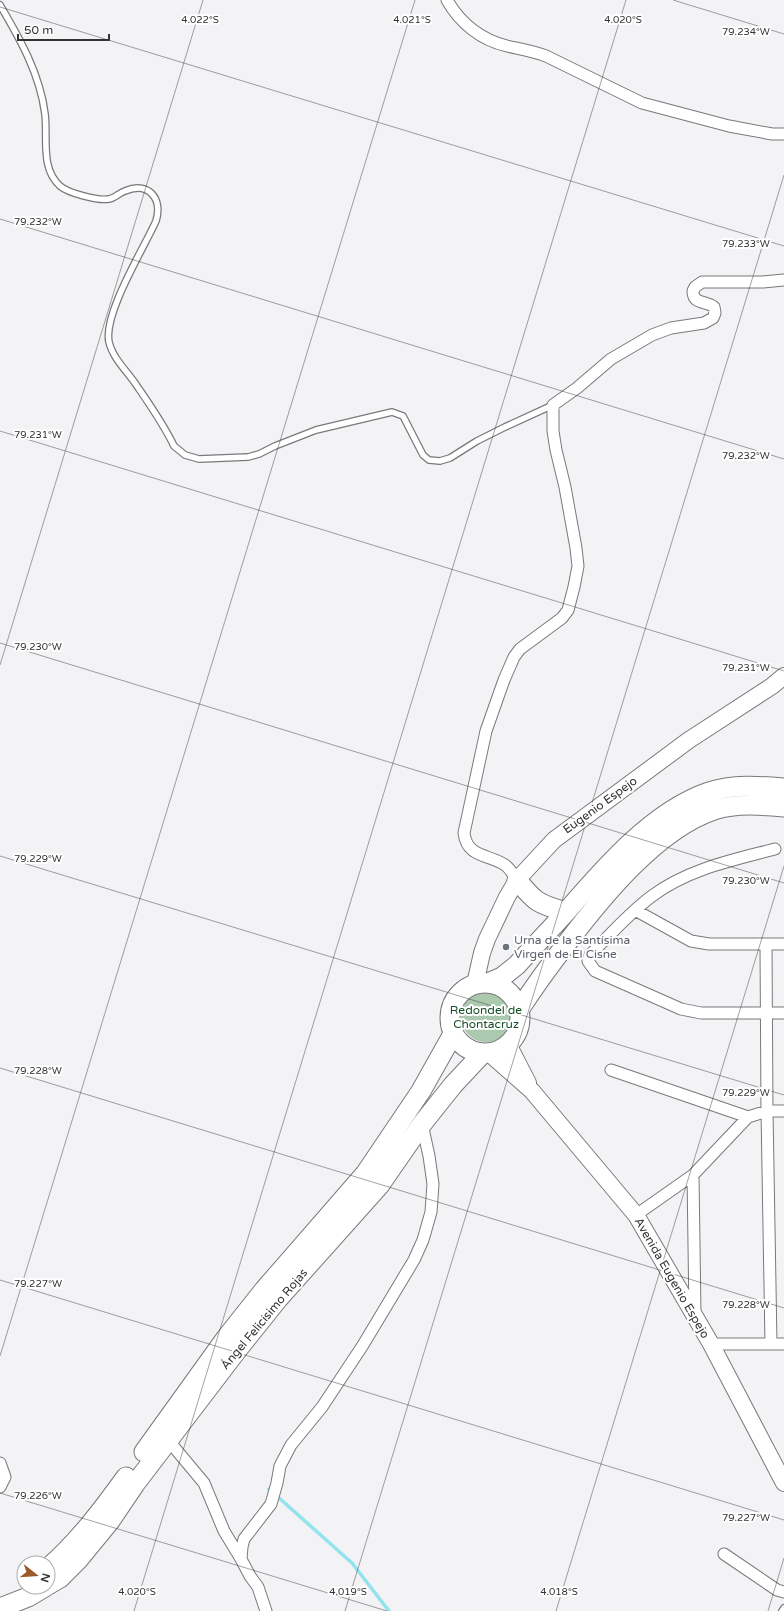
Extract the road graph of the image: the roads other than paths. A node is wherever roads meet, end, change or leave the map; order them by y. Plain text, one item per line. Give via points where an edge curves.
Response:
1 (447, 0) edge
2 (0, 5) edge
3 (784, 134) edge
4 (784, 280) edge
5 (553, 405) junction
6 (784, 676) edge
7 (784, 788) edge
8 (784, 807) edge
9 (775, 849) dead end
10 (517, 880) junction
11 (635, 910) junction
12 (566, 912) junction
13 (784, 944) edge
14 (766, 945) junction
15 (482, 984) junction
16 (519, 1010) junction
17 (767, 1013) junction
18 (784, 1013) edge
19 (453, 1034) junction
20 (508, 1044) junction
21 (486, 1054) junction
22 (611, 1070) dead end
23 (532, 1091) junction
24 (767, 1111) junction
25 (784, 1111) edge
26 (748, 1117) junction
27 (422, 1124) junction
28 (693, 1175) junction
29 (636, 1215) junction
30 (289, 1274) junction
31 (695, 1319) junction
32 (711, 1344) junction
33 (772, 1344) junction
34 (784, 1344) edge
35 (168, 1440) junction
36 (0, 1463) edge
37 (784, 1483) edge
38 (0, 1487) edge
39 (724, 1554) dead end
40 (241, 1559) junction
41 (56, 1561) edge
42 (56, 1580) edge
43 (16, 1588) edge
44 (784, 1592) edge
45 (31, 1595) edge
46 (0, 1596) edge
47 (0, 1608) edge
48 (784, 1608) edge
49 (266, 1611) edge
50 (782, 1611) edge

1 - 3 street via 458,17 484,37 546,56 642,103 729,126
2 - 5 lane via 37,77 45,114 48,165 56,183 74,193 97,199 109,200 125,191 140,189 150,192 157,200 159,210 156,221 116,302 108,333 115,355 179,451 198,459 248,457 316,430 392,412 403,416 426,457 440,461
4 - 5 street via 698,284 693,291 694,297 698,302 708,303 714,307 713,318 704,323 671,328 652,335 611,359
5 - 10 street via 552,432 565,487 578,566 572,599 562,618 520,649 512,662 489,722 464,833 466,844 470,848 504,864
6 - 10 main road, Eugenio Espejo via 689,740 564,831
7 - 12 highway via 734,787 709,792 683,804 660,819 618,854
8 - 16 highway via 736,806 715,810 678,830 631,868 595,906
9 - 11 street via 713,865 665,887
10 - 12 highway via 544,906
10 - 15 main road, Eugenio Espejo via 482,953
11 - 14 street via 691,941 709,944
11 - 17 street via 590,955 588,960 595,971 681,1010 701,1013
12 - 15 highway via 517,965 502,977
13 - 14 street
14 - 17 street
15 - 16 highway via 499,986 508,991
15 - 19 highway via 463,992 456,1001 451,1020
16 - 20 highway via 517,1031
17 - 18 street
17 - 24 street
19 - 21 highway via 463,1045
19 - 30 highway, Ángel Felicísimo Rojas via 421,1091 365,1174
20 - 21 highway
20 - 23 main road, Avenida Eugenio Espejo
21 - 23 main road, Avenida Eugenio Espejo
21 - 27 highway, Ángel Felicísimo Rojas via 453,1085
22 - 26 street
23 - 29 main road, Avenida Eugenio Espejo
24 - 25 street
24 - 26 street
24 - 33 street
26 - 28 street
27 - 30 highway, Ángel Felicísimo Rojas via 380,1186
27 - 40 street via 433,1184 431,1212 423,1240 414,1260 363,1345 322,1407 291,1445 280,1466 271,1504 244,1539
28 - 29 street
28 - 31 street
29 - 31 main road, Avenida Eugenio Espejo
30 - 35 highway, Ángel Felicísimo Rojas via 242,1344
30 - 41 highway, Ángel Felicísimo Rojas via 226,1338 125,1478
31 - 32 main road, Avenida Eugenio Espejo
32 - 33 street
32 - 37 main road, Avenida Eugenio Espejo
33 - 34 street
35 - 40 street via 204,1484 224,1531
35 - 42 highway, Ángel Felicísimo Rojas via 110,1521 78,1560
36 - 38 street via 5,1477
39 - 44 street
40 - 49 street via 258,1587
43 - 46 highway
45 - 47 highway
48 - 50 lane

